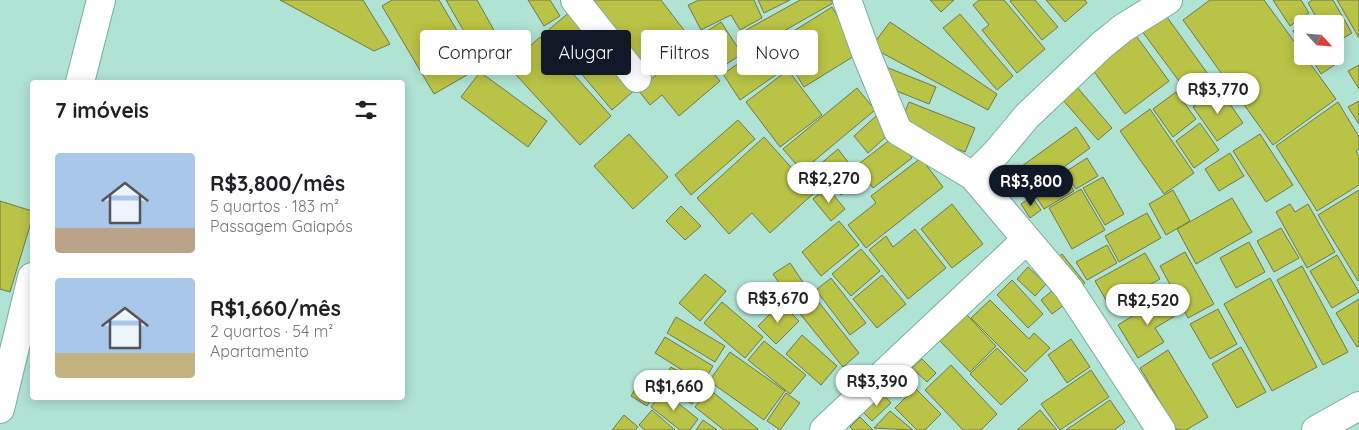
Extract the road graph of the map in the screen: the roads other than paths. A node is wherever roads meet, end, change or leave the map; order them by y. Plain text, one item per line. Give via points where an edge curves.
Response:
1 (101, 0) edge
2 (575, 0) edge
3 (847, 0) edge
4 (1168, 0) edge
5 (638, 78) dead end
6 (81, 80) edge
7 (973, 176) junction
8 (1026, 240) junction
9 (30, 285) edge
10 (1359, 406) edge
11 (0, 409) edge
12 (824, 430) edge
13 (1162, 430) edge
14 (1316, 430) edge

1 - 6 street
2 - 5 street
3 - 7 street via 898,131
4 - 7 street via 1102,45 1027,116
7 - 8 street
8 - 12 street
8 - 13 street via 1068,288
9 - 11 street
10 - 14 street

